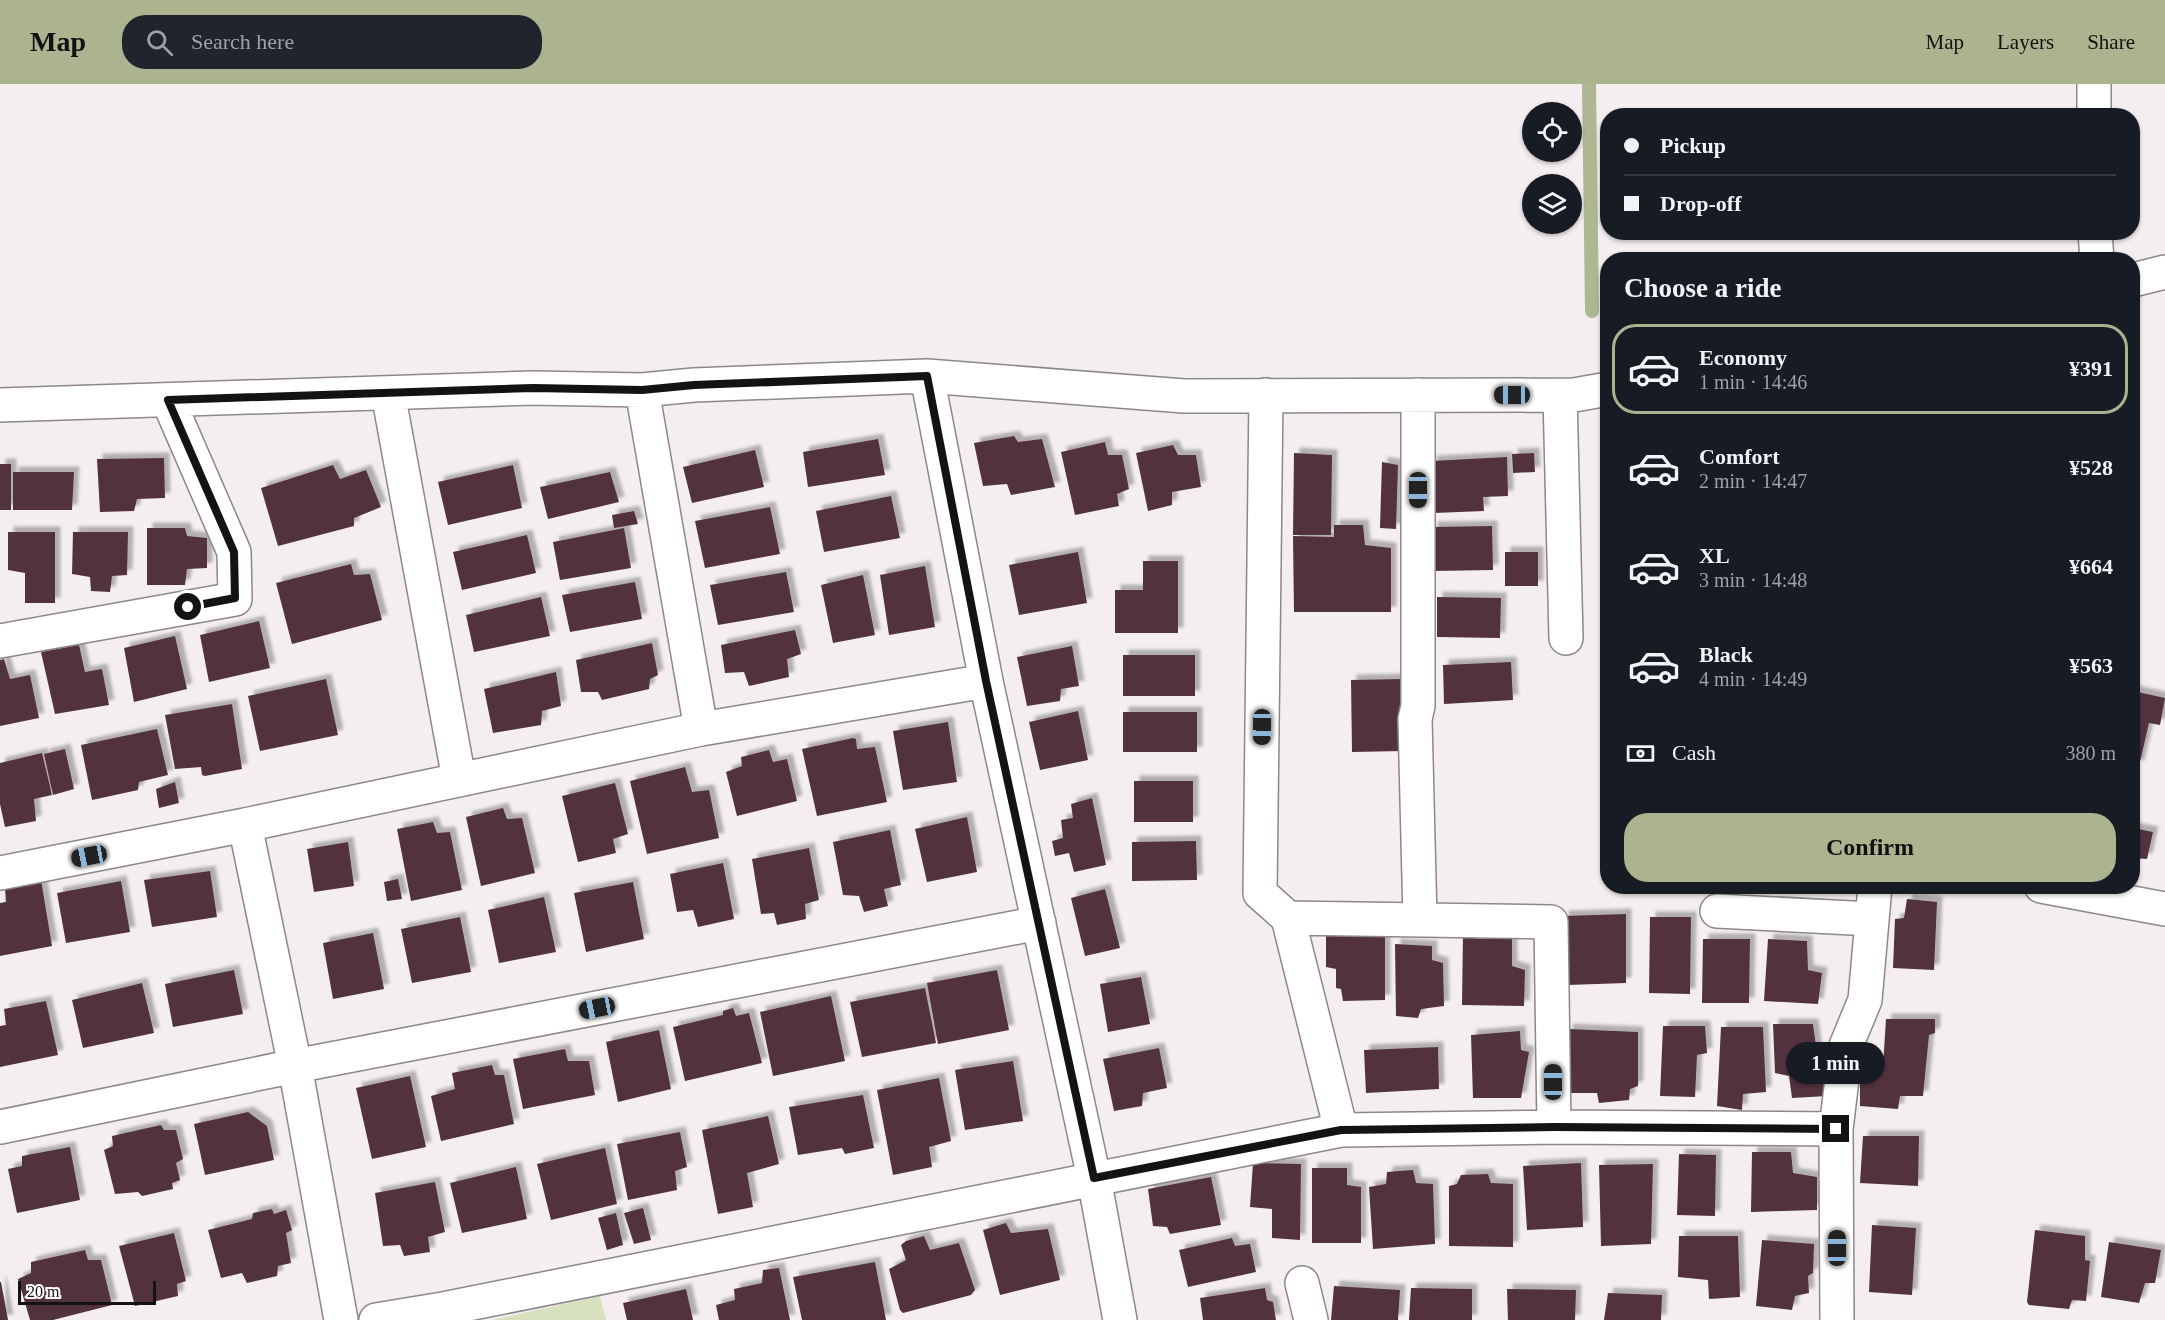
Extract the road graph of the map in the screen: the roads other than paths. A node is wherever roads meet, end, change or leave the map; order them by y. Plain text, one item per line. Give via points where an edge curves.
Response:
1 (2094, 84) edge
2 (2094, 108) edge
3 (2165, 273) edge
4 (2140, 278) edge
5 (927, 376) junction
6 (642, 390) junction
7 (1600, 390) edge
8 (388, 393) junction
9 (1266, 395) junction
10 (1418, 395) junction
11 (1560, 395) junction
12 (168, 400) junction
13 (0, 405) edge
14 (1566, 638) dead end
15 (0, 641) edge
16 (986, 681) junction
17 (701, 729) junction
18 (459, 779) junction
19 (245, 825) junction
20 (0, 873) edge
21 (1874, 894) edge
22 (2084, 894) edge
23 (2165, 909) edge
24 (1717, 911) dead end
25 (1288, 918) junction
26 (1872, 919) junction
27 (1420, 920) junction
28 (1039, 923) junction
29 (295, 1066) junction
30 (0, 1126) edge
31 (1554, 1127) junction
32 (1836, 1129) junction
33 (1341, 1130) junction
34 (1094, 1178) junction
35 (1302, 1283) dead end
36 (341, 1320) edge
37 (376, 1320) edge
38 (1120, 1320) edge
39 (1311, 1320) edge
40 (1837, 1320) edge

1 - 2 street
3 - 4 street
5 - 6 street
5 - 9 street via 1184,396
5 - 16 street
6 - 8 street via 533,388
6 - 17 street
7 - 11 street
8 - 12 street
8 - 18 street
9 - 10 street
9 - 25 street via 1260,893
10 - 11 street
10 - 27 street via 1415,718
11 - 14 street
12 - 13 street
12 - 15 street via 234,552 235,598
16 - 17 street
16 - 28 street
17 - 18 street
18 - 19 street
19 - 20 street
19 - 29 street
21 - 26 street
22 - 23 street
24 - 26 street
25 - 27 street
25 - 33 street
26 - 32 street via 1865,1000 1846,1046
27 - 31 street via 1551,922
28 - 29 street
28 - 34 street
29 - 30 street
29 - 36 street
31 - 32 street
31 - 33 street
32 - 40 street
33 - 34 street
34 - 37 street
34 - 38 street
35 - 39 street

